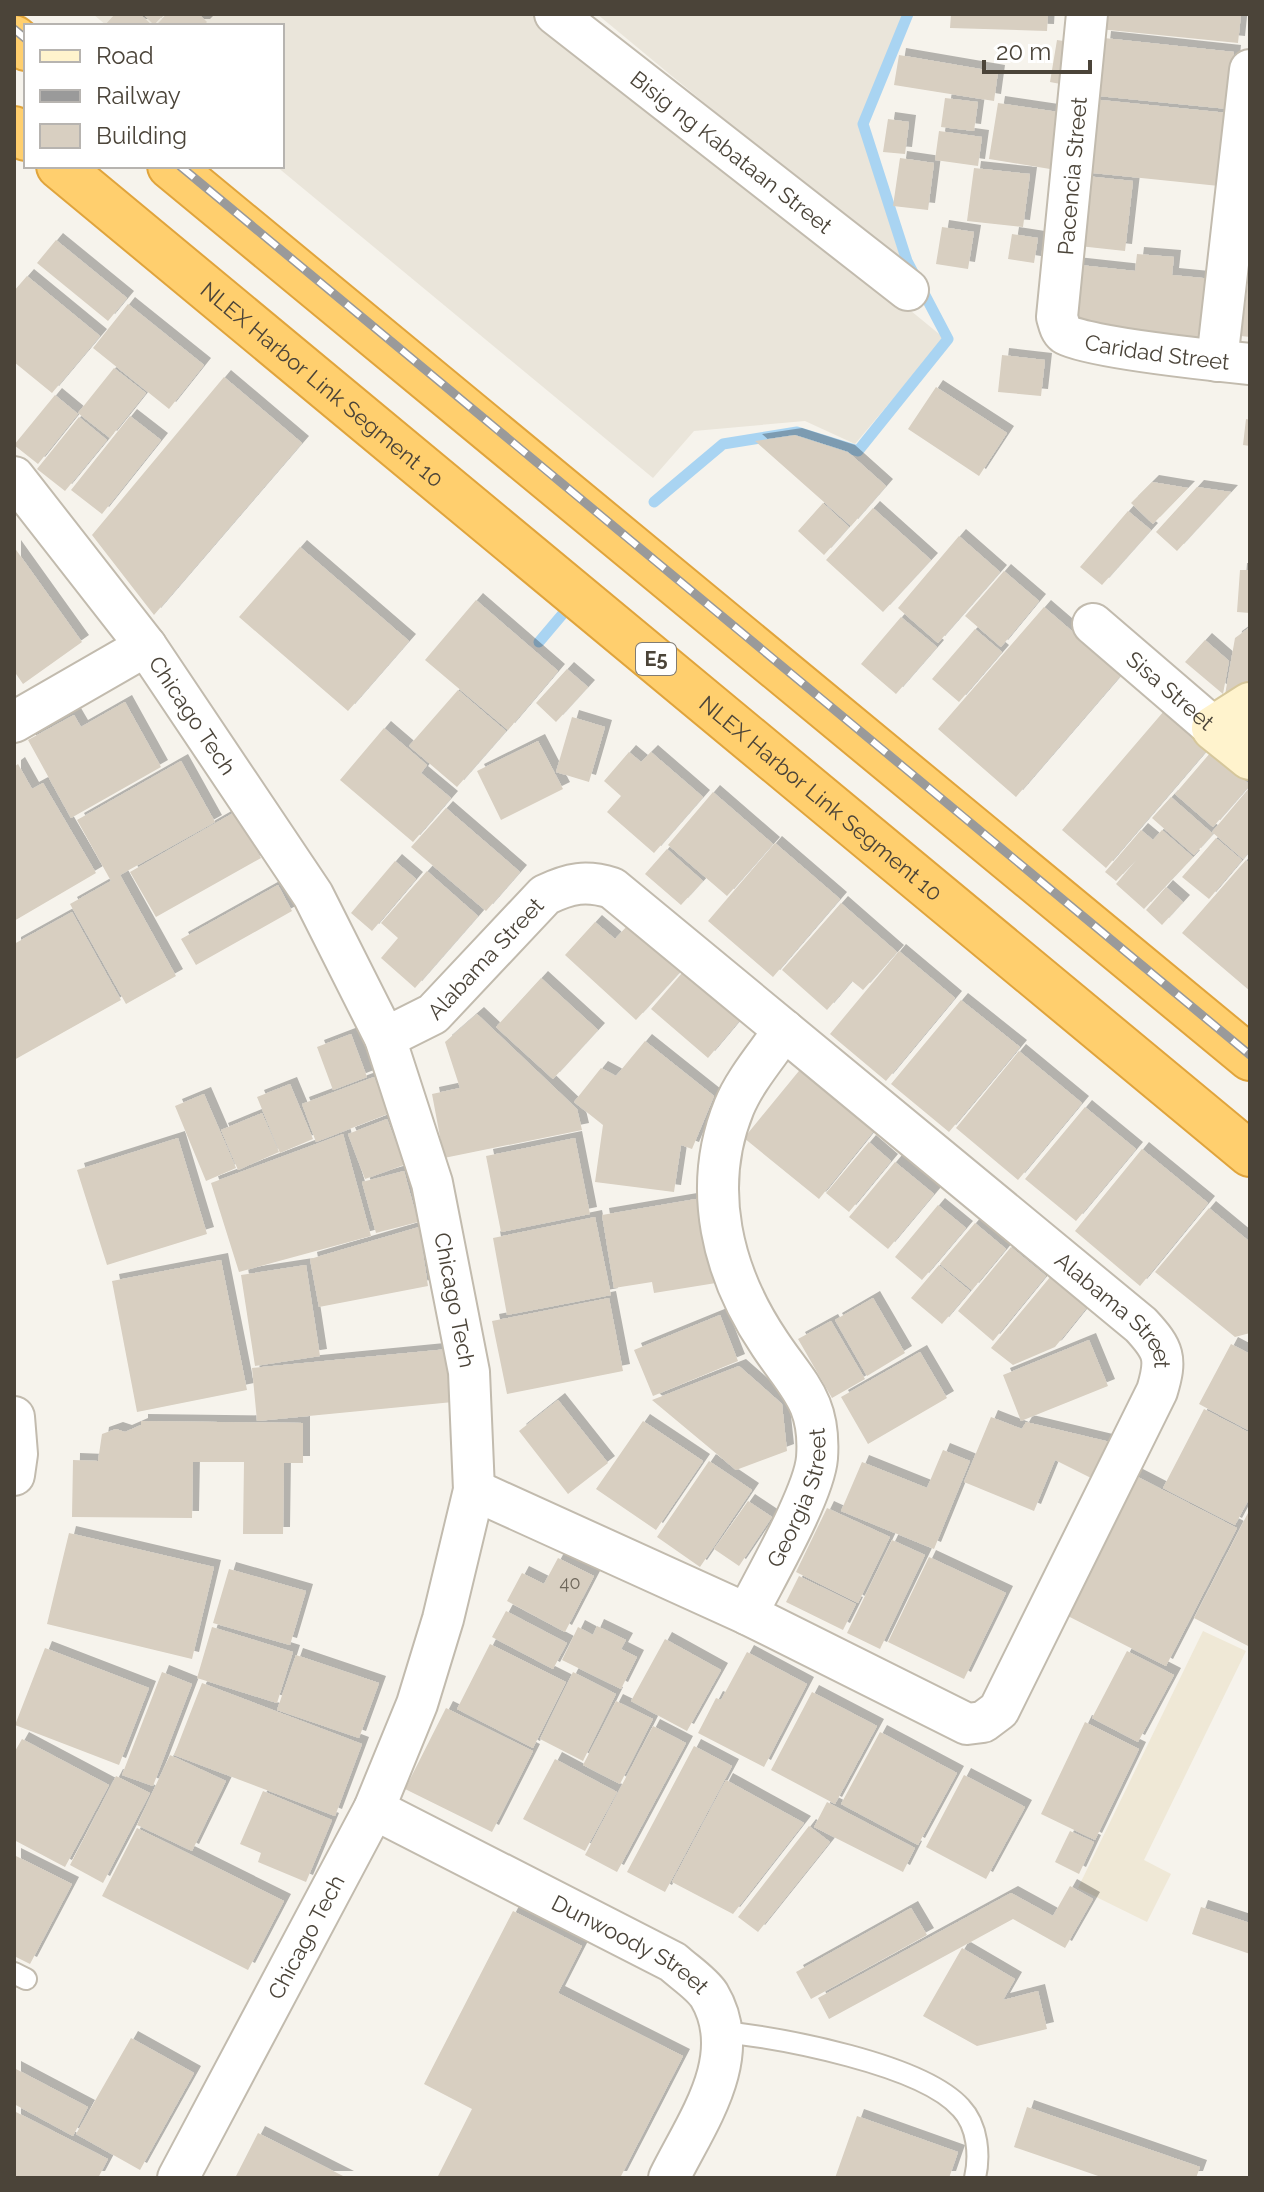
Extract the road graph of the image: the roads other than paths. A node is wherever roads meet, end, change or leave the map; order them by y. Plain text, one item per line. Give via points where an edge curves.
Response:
1 (555, 14) edge
2 (1087, 14) edge
3 (1250, 70) edge
4 (61, 168) edge
5 (172, 168) edge
6 (908, 290) dead end
7 (1067, 336) joint
8 (1234, 362) edge
9 (14, 477) edge
10 (1093, 624) dead end
11 (146, 646) junction
12 (1250, 705) edge
13 (14, 722) edge
14 (1214, 728) junction
15 (1250, 757) edge
16 (784, 1030) junction
17 (385, 1038) junction
18 (1250, 1058) edge
19 (1250, 1154) edge
20 (14, 1417) edge
21 (14, 1475) edge
22 (474, 1490) junction
23 (747, 1614) junction
24 (374, 1809) junction
25 (723, 2032) junction
26 (178, 2178) edge
27 (669, 2178) edge
28 (975, 2178) edge

1 - 6 street, Bisig ng Kabataan Street
2 - 7 street, Pacencia Street via 1057,317
3 - 8 street
4 - 19 highway, NLEX Harbor Link Segment 10 / E5
5 - 18 highway
7 - 8 street, Caridad Street
9 - 11 street, Chicago Tech
10 - 14 street, Sisa Street
11 - 13 street
11 - 17 street, Chicago Tech via 313,895
12 - 14 street
14 - 15 street, Sisa Street
16 - 17 street, Alabama Street via 612,888 590,882 567,884 545,895 433,1014
16 - 23 street, Georgia Street via 735,1105 715,1190 739,1288 769,1342 808,1394 817,1461
16 - 23 street, Alabama Street via 1141,1325 1161,1346 1164,1368 999,1710 983,1722 967,1724
17 - 22 street, Chicago Tech via 432,1183 458,1302 469,1372
20 - 21 street
22 - 23 street, Alabama Street
22 - 24 street, Chicago Tech via 426,1676
24 - 25 street, Dunwoody Street via 673,1962 708,1994
24 - 26 street, Chicago Tech
25 - 27 street, Dunwoody Street via 719,2076
25 - 28 lane via 787,2039 913,2076 962,2108 977,2138

